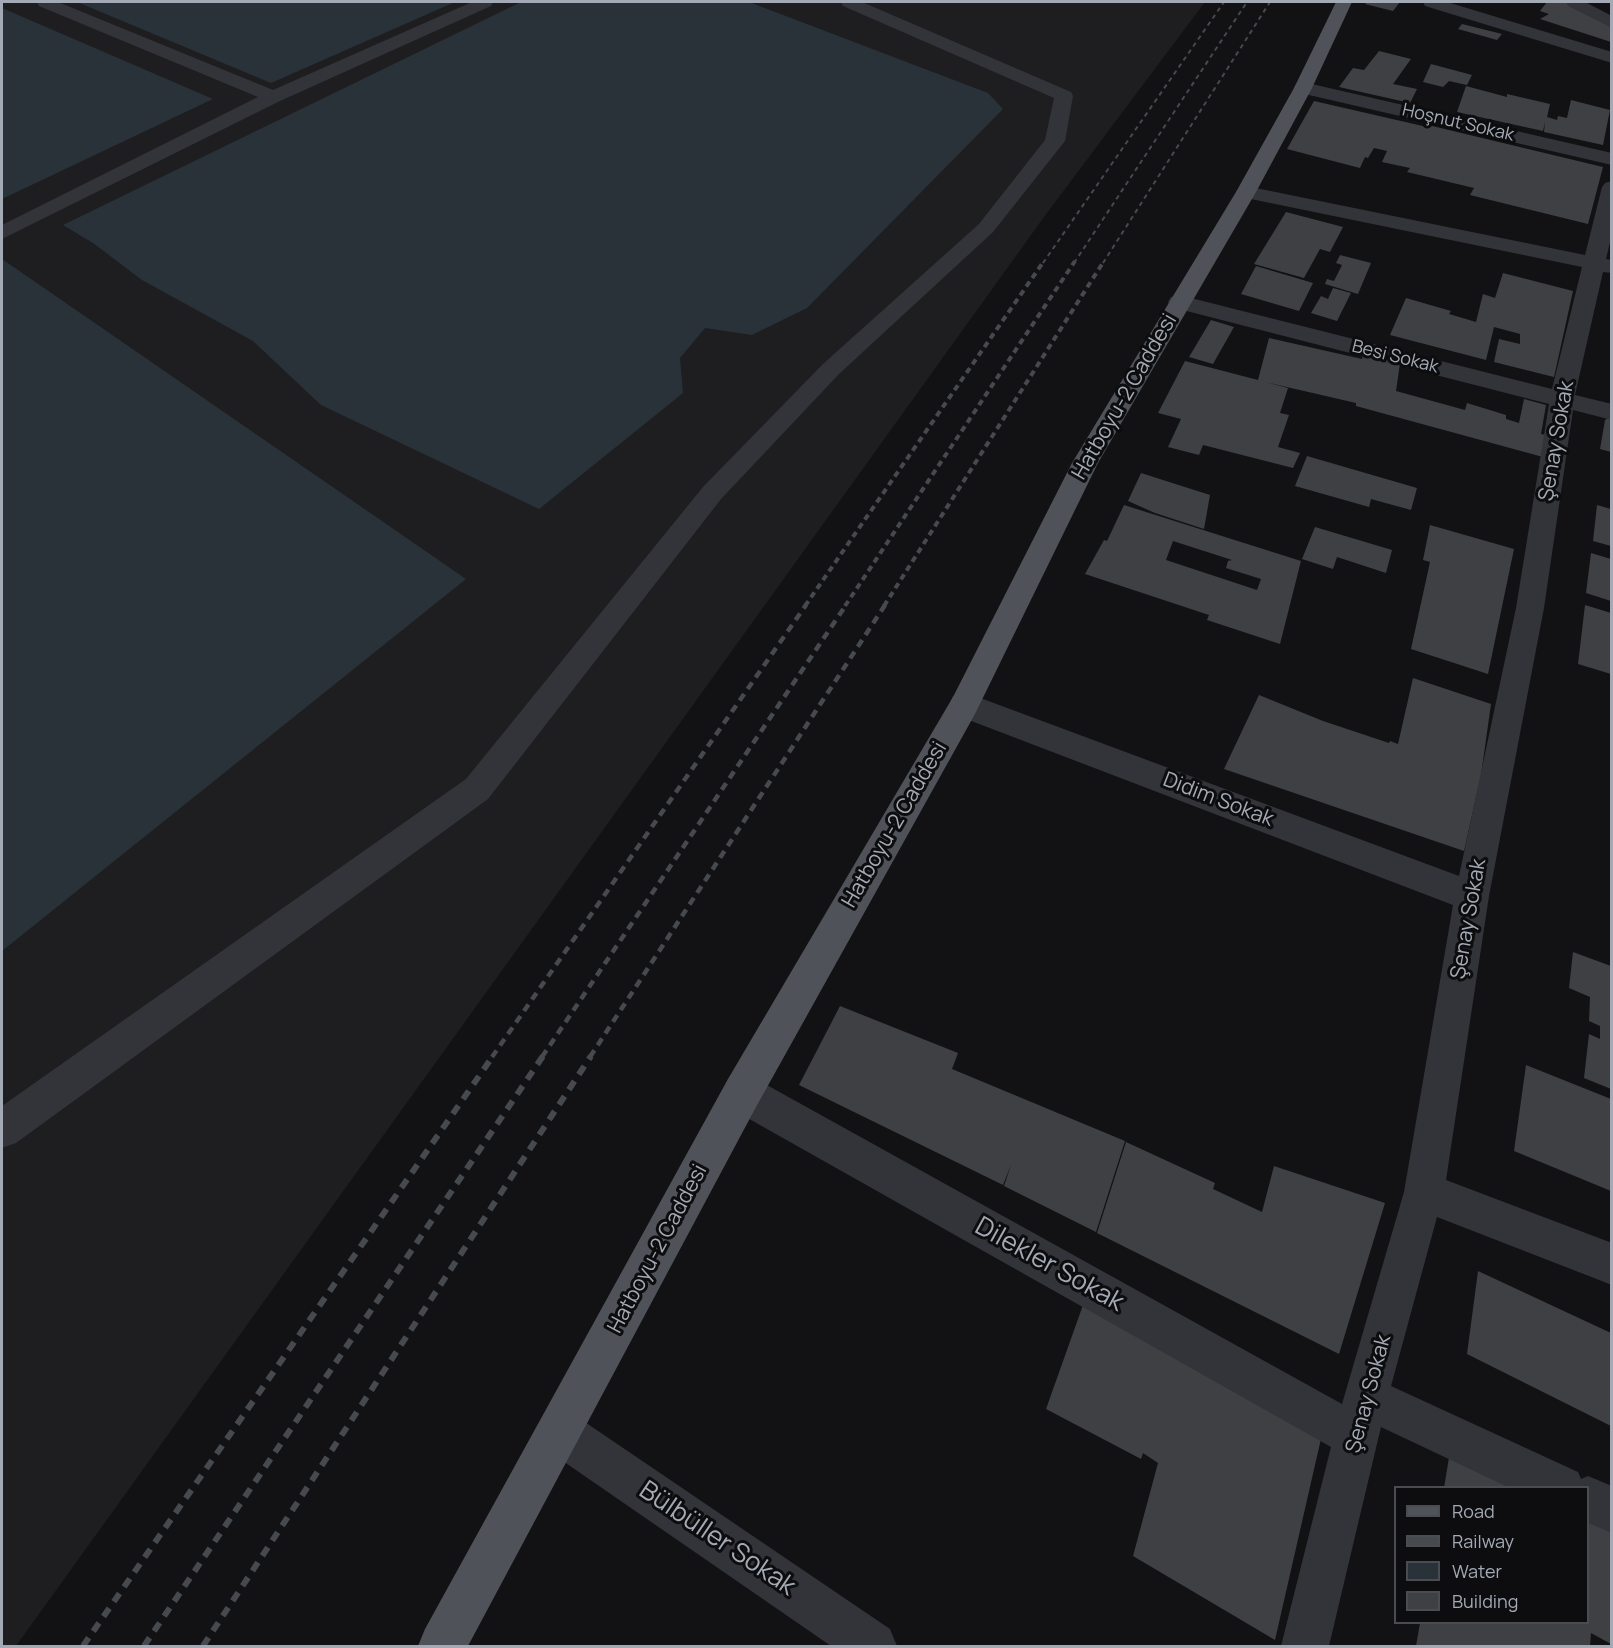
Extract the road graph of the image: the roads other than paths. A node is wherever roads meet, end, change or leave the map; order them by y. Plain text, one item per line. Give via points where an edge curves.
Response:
1 (45, 2) edge
2 (486, 2) edge
3 (849, 2) edge
4 (1344, 2) edge
5 (1431, 2) edge
6 (1574, 2) edge
7 (1611, 23) edge
8 (1611, 58) edge
9 (1303, 88) junction
10 (273, 97) junction
11 (1611, 159) edge
12 (1611, 187) edge
13 (1246, 192) junction
14 (2, 233) edge
15 (1603, 264) edge
16 (1179, 302) junction
17 (1562, 399) junction
18 (1611, 412) edge
19 (964, 705) junction
20 (1472, 896) junction
21 (742, 1094) junction
22 (2, 1129) edge
23 (1424, 1192) junction
24 (1611, 1264) edge
25 (1362, 1417) junction
26 (560, 1432) junction
27 (1556, 1486) edge
28 (1589, 1500) edge
29 (1611, 1510) edge
30 (442, 1647) edge
31 (873, 1647) edge
32 (1305, 1647) edge

1 - 10 street
2 - 10 street
3 - 22 street via 1064,96 1054,141 986,228 831,369 712,493 477,789
4 - 9 main road, Hatboyu-2 Caddesi
5 - 8 street
6 - 7 street
9 - 11 street, Hoşnut Sokak
9 - 13 main road, Hatboyu-2 Caddesi
10 - 14 street
12 - 15 street, Şenay Sokak
13 - 15 street
13 - 16 main road, Hatboyu-2 Caddesi
15 - 17 street, Şenay Sokak
16 - 17 street, Besi Sokak
16 - 19 main road, Hatboyu-2 Caddesi via 1085,463
17 - 18 street, Besi Sokak
17 - 20 street, Şenay Sokak via 1530,609
19 - 20 street, Didim Sokak
19 - 21 main road, Hatboyu-2 Caddesi
20 - 23 street, Şenay Sokak
21 - 25 street, Dilekler Sokak
21 - 26 main road, Hatboyu-2 Caddesi
23 - 24 street
23 - 25 street, Şenay Sokak
25 - 27 street, Dilekler Sokak
25 - 32 street, Şenay Sokak
26 - 30 main road, Hatboyu-2 Caddesi
26 - 31 street, Bülbüller Sokak
28 - 29 street

